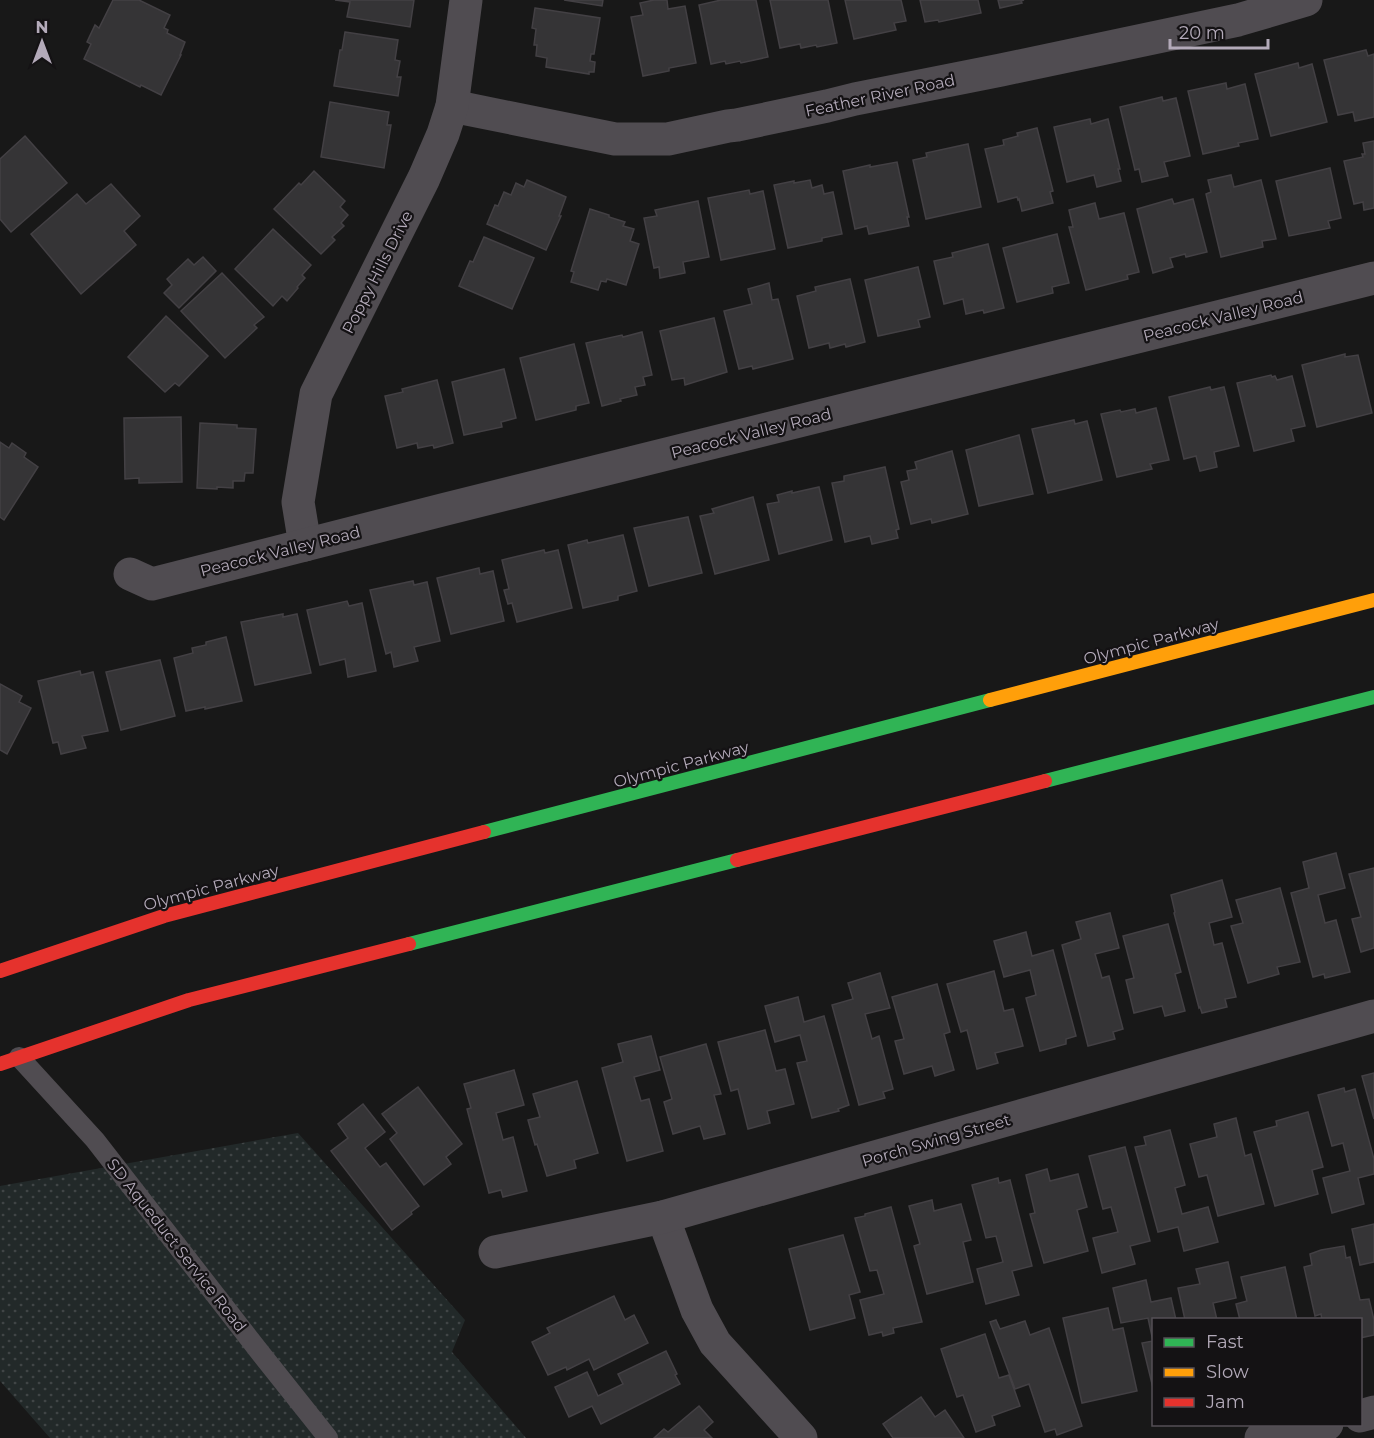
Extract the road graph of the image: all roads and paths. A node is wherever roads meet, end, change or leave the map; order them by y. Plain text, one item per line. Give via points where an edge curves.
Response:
1 (466, 0) edge
2 (1306, 0) edge
3 (1234, 10) edge
4 (452, 106) junction
5 (1374, 278) edge
6 (305, 545) junction
7 (130, 574) dead end
8 (1374, 600) edge
9 (1374, 697) edge
10 (0, 971) edge
11 (1374, 1016) edge
12 (19, 1057) junction
13 (0, 1064) edge
14 (663, 1217) junction
15 (495, 1252) dead end
16 (1324, 1426) edge
17 (328, 1438) edge
18 (801, 1438) edge
19 (1261, 1438) edge

1 - 4 street, Poppy Hills Drive
2 - 3 street, Feather River Road
3 - 4 street, Feather River Road via 1013,68 668,139 615,139
4 - 6 street, Poppy Hills Drive via 424,178 316,394 298,502
5 - 6 street, Peacock Valley Road
6 - 7 street, Peacock Valley Road via 152,584
8 - 10 main road, Olympic Parkway via 164,916
9 - 12 main road via 189,1000
11 - 14 street, Porch Swing Street
12 - 13 main road
12 - 17 lane, SD Aqueduct Service Road via 95,1140
14 - 15 street, Porch Swing Street
14 - 18 street via 697,1310 715,1343
16 - 19 street

